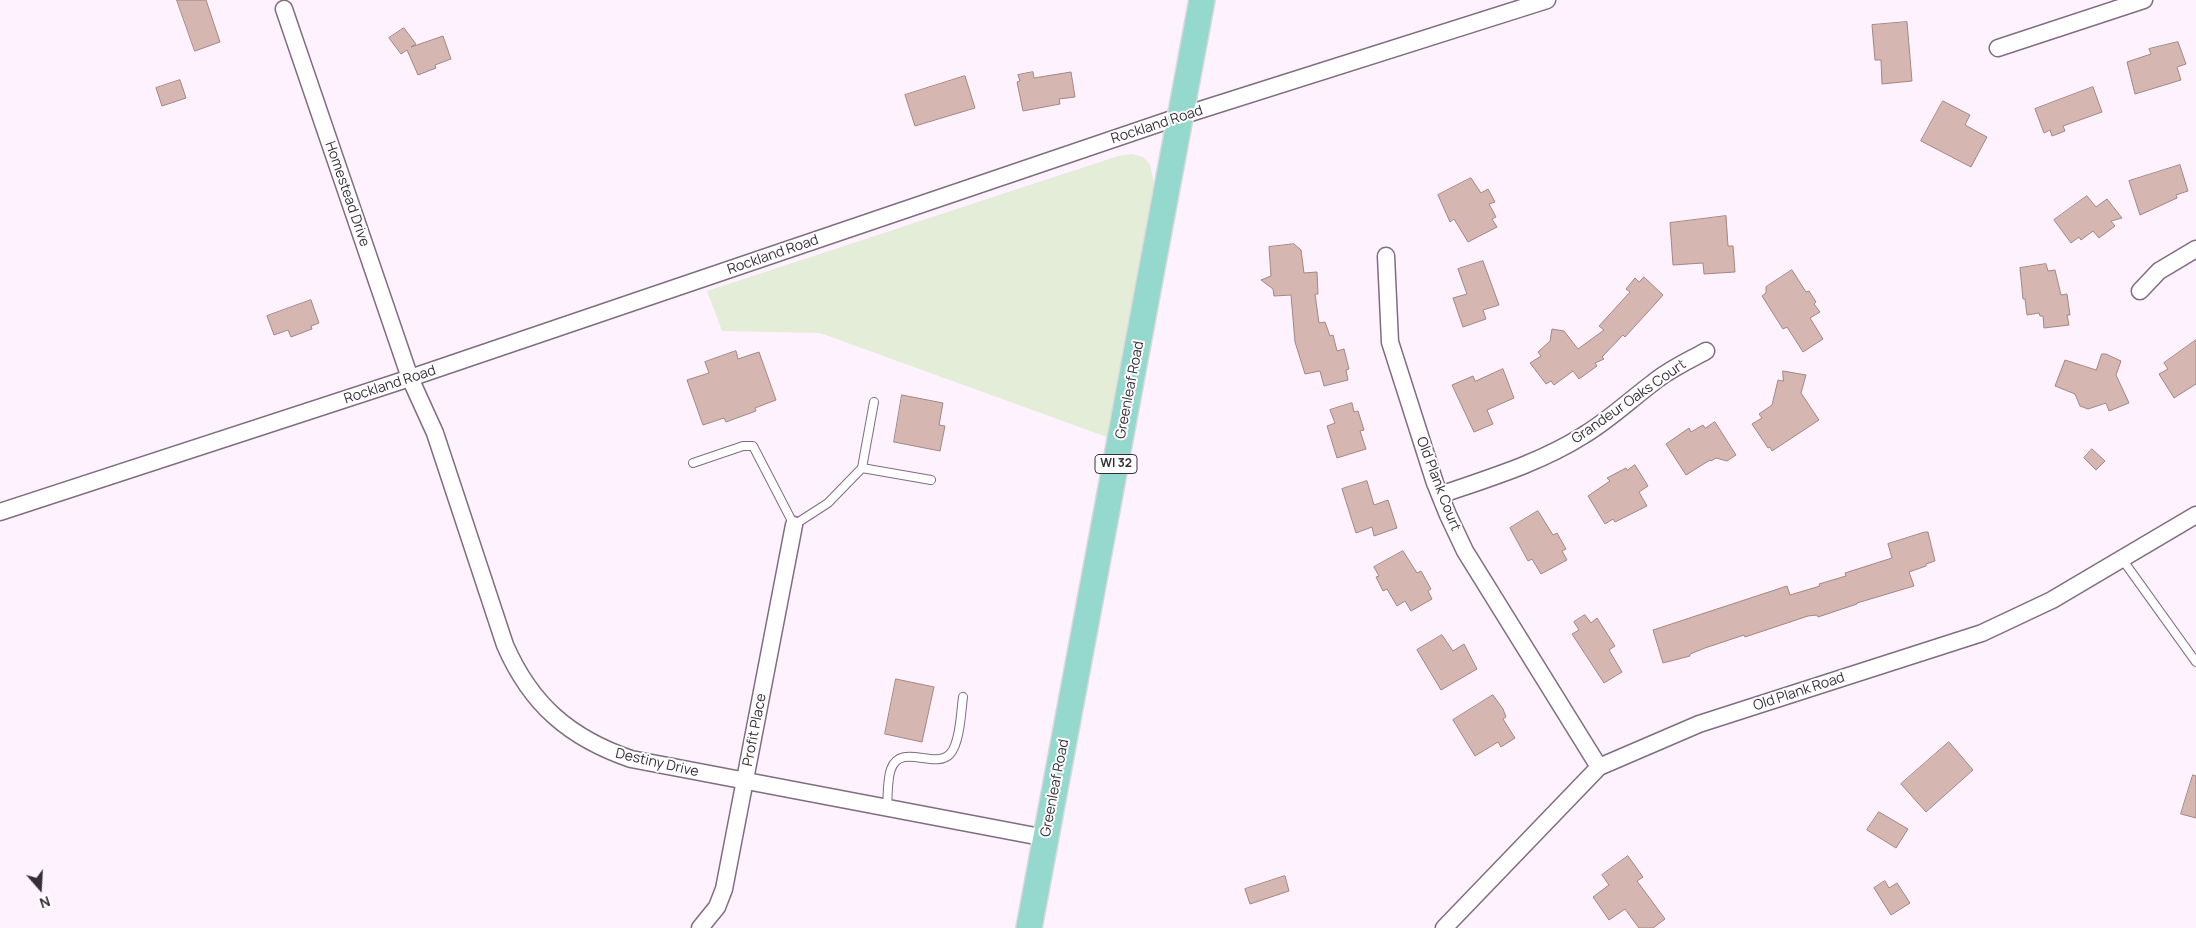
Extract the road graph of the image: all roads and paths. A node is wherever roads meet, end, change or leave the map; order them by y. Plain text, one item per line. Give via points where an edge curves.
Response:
1 (1202, 0) edge
2 (1547, 0) edge
3 (2144, 0) edge
4 (284, 9) dead end
5 (1998, 48) dead end
6 (1181, 116) junction
7 (2196, 249) edge
8 (1386, 256) dead end
9 (2140, 290) dead end
10 (1706, 351) dead end
11 (410, 378) junction
12 (874, 402) dead end
13 (693, 463) dead end
14 (862, 468) junction
15 (931, 480) dead end
16 (1440, 495) junction
17 (0, 512) edge
18 (2196, 515) edge
19 (794, 525) junction
20 (2122, 559) junction
21 (2196, 662) edge
22 (963, 697) dead end
23 (1598, 767) junction
24 (745, 782) junction
25 (887, 808) junction
26 (1046, 838) junction
27 (700, 928) edge
28 (1028, 928) edge
29 (1444, 928) edge

1 - 6 main road, Greenleaf Road / WI 32
2 - 6 street, Rockland Road
3 - 5 street
4 - 11 street, Homestead Drive
6 - 11 street, Rockland Road
6 - 26 main road, Greenleaf Road / WI 32
7 - 9 street via 2160,271
8 - 16 street, Old Plank Court via 1390,342
10 - 16 street, Grandeur Oaks Court via 1668,372 1583,436 1542,458
11 - 17 street, Rockland Road
11 - 24 street, Destiny Drive via 436,433 505,645 535,697 571,731 609,752 647,763
12 - 14 lane
13 - 19 lane via 743,446 753,446
14 - 15 lane
14 - 19 lane via 828,503
16 - 23 street, Old Plank Court via 1465,551
18 - 20 street, Old Plank Road
19 - 24 street, Profit Place
20 - 21 lane
20 - 23 street, Old Plank Road via 2052,600 1982,633 1699,724
22 - 25 lane via 956,745 951,754 937,760 906,757 895,763 891,770
23 - 29 street, Old Plank Road
24 - 25 street, Destiny Drive
24 - 27 street, Profit Place via 724,889 716,907
25 - 26 street, Destiny Drive
26 - 28 main road, Greenleaf Road / WI 32

